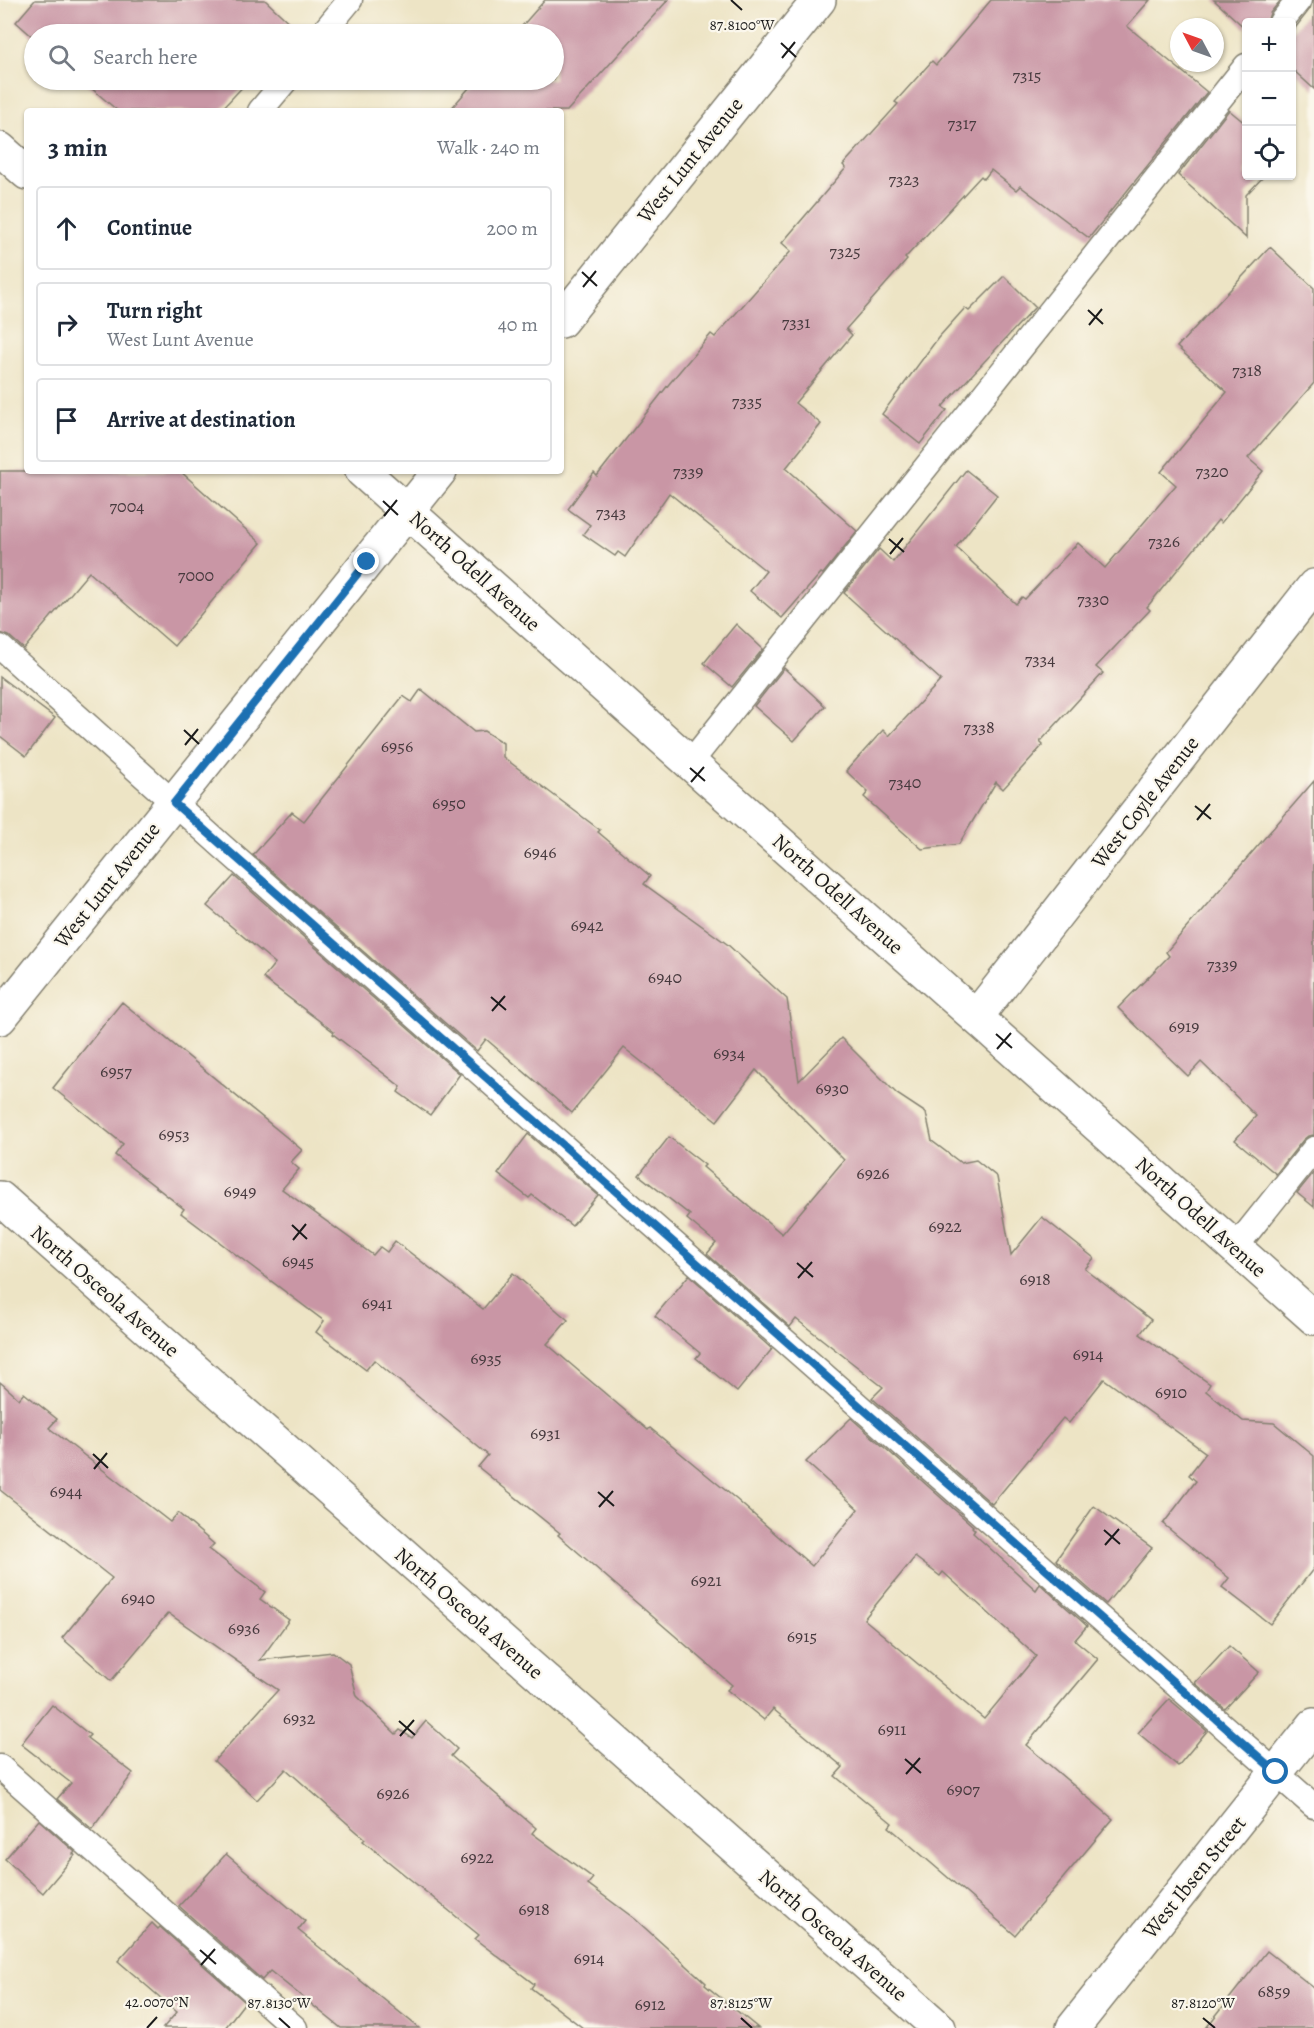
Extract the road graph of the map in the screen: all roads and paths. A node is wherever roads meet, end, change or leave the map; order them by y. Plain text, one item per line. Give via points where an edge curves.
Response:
1 (350, 0) edge
2 (819, 0) edge
3 (1299, 0) edge
4 (1284, 18) edge
5 (330, 24) edge
6 (1242, 71) edge
7 (278, 90) edge
8 (263, 108) edge
9 (0, 149) edge
10 (24, 170) edge
11 (564, 317) edge
12 (365, 474) edge
13 (438, 474) edge
14 (408, 511) junction
15 (1314, 586) edge
16 (0, 646) edge
17 (690, 763) junction
18 (174, 803) junction
19 (976, 1017) junction
20 (0, 1018) edge
21 (1314, 1149) edge
22 (0, 1198) edge
23 (1236, 1248) junction
24 (1314, 1318) edge
25 (1314, 1725) edge
26 (0, 1767) edge
27 (1276, 1772) junction
28 (1314, 1806) edge
29 (295, 2028) edge
30 (939, 2028) edge
31 (1073, 2028) edge

1 - 5 lane
2 - 11 street, West Lunt Avenue
3 - 4 lane
6 - 17 lane
7 - 8 lane
9 - 10 street
12 - 14 street, North Odell Avenue
13 - 14 street, West Lunt Avenue
14 - 17 street, North Odell Avenue
14 - 18 street, West Lunt Avenue
15 - 19 street, West Coyle Avenue
16 - 18 lane
17 - 19 street, North Odell Avenue
18 - 20 street, West Lunt Avenue
18 - 27 lane
19 - 23 street, North Odell Avenue
21 - 23 lane
22 - 30 street, North Osceola Avenue
23 - 24 street, North Odell Avenue
25 - 27 street, West Ibsen Street
26 - 29 lane
27 - 28 lane
27 - 31 street, West Ibsen Street

